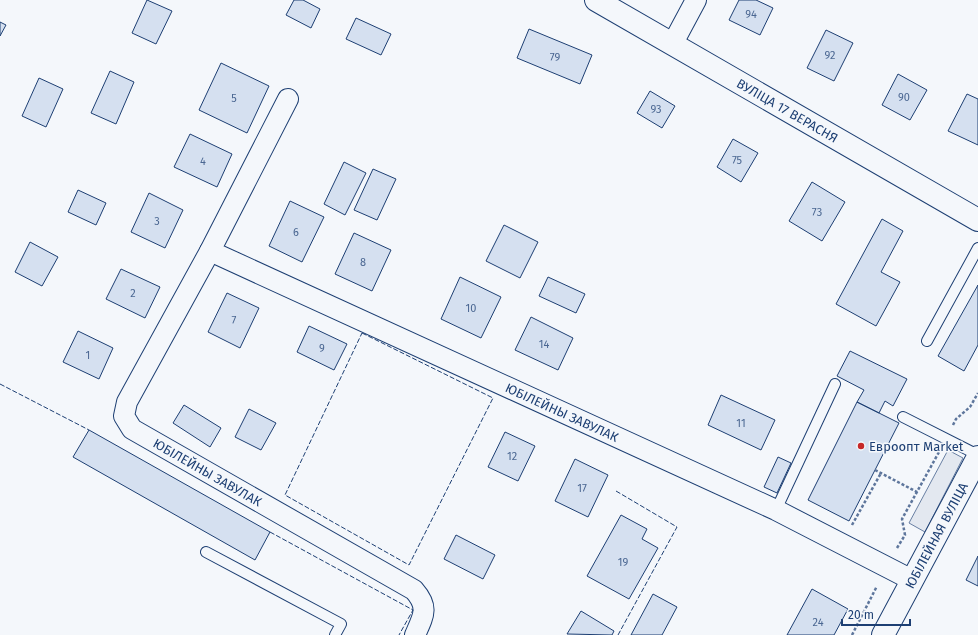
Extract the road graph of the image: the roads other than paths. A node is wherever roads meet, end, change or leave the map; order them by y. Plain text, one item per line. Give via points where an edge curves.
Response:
1 (596, 0) edge
2 (696, 0) edge
3 (673, 43) junction
4 (288, 99) dead end
5 (978, 220) edge
6 (978, 248) edge
7 (210, 251) junction
8 (927, 341) dead end
9 (835, 384) dead end
10 (903, 417) dead end
11 (978, 456) edge
12 (776, 510) junction
13 (206, 552) dead end
14 (912, 580) junction
15 (335, 635) edge
16 (415, 635) edge
17 (883, 635) edge

1 - 3 street, ВУЛІЦА 17 ВЕРАСНЯ
2 - 3 street
3 - 5 street, ВУЛІЦА 17 ВЕРАСНЯ
4 - 7 street, ЮБІЛЕЙНЫ ЗАВУЛАК
6 - 8 lane
7 - 12 street, ЮБІЛЕЙНЫ ЗАВУЛАК
7 - 16 street, ЮБІЛЕЙНЫ ЗАВУЛАК via 127,402 124,416 132,429 414,590 422,600 425,613
9 - 12 lane
10 - 11 lane
11 - 14 street, ЮБІЛЕЙНАЯ ВУЛІЦА
12 - 14 street, ЮБІЛЕЙНЫ ЗАВУЛАК
13 - 15 lane via 341,624
14 - 17 street, ЮБІЛЕЙНАЯ ВУЛІЦА

